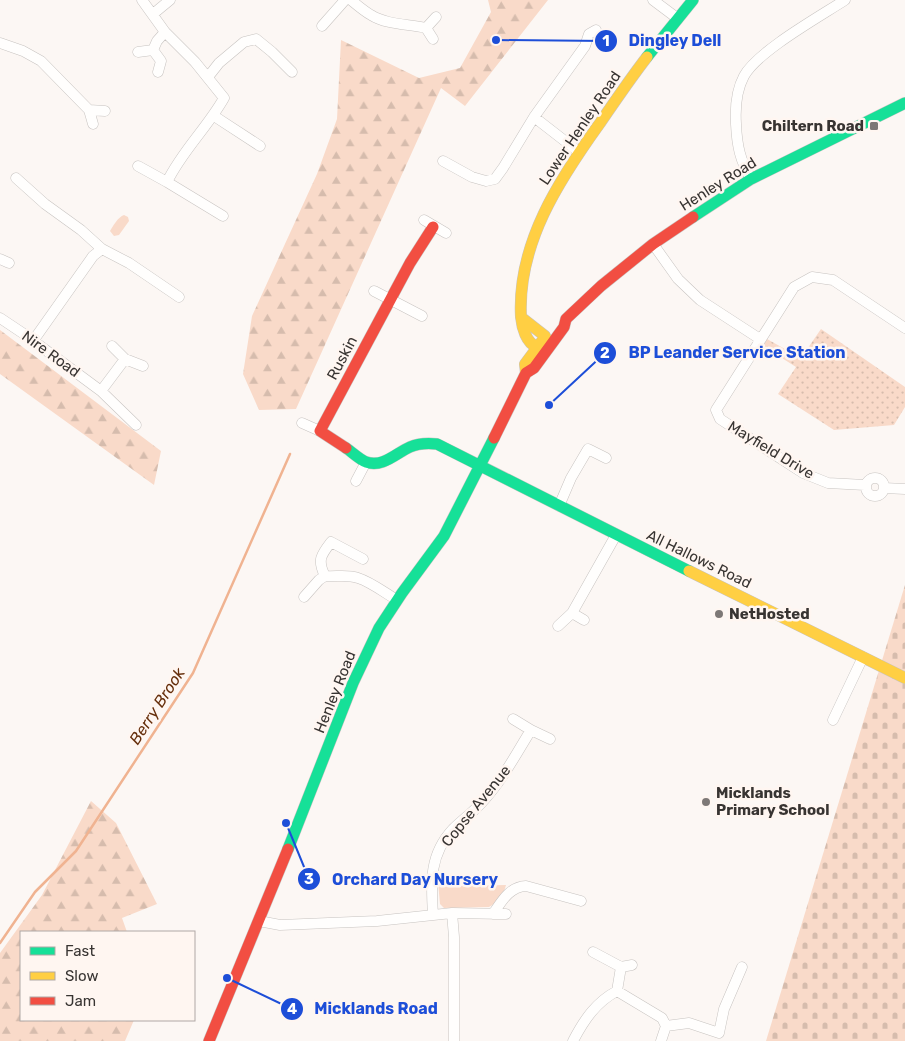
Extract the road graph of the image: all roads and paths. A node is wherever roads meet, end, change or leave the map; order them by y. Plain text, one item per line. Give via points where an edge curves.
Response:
1 (142, 0) edge
2 (170, 0) edge
3 (653, 0) edge
4 (693, 0) edge
5 (844, 0) edge
6 (352, 1) edge
7 (153, 14) junction
8 (436, 17) dead end
9 (677, 18) junction
10 (322, 26) dead end
11 (426, 28) junction
12 (596, 30) dead end
13 (165, 32) junction
14 (433, 39) dead end
15 (0, 43) edge
16 (153, 50) junction
17 (138, 52) dead end
18 (158, 72) dead end
19 (292, 72) dead end
20 (208, 77) junction
21 (905, 102) edge
22 (89, 110) junction
23 (105, 111) dead end
24 (214, 116) junction
25 (534, 116) junction
26 (93, 124) dead end
27 (260, 146) dead end
28 (579, 152) junction
29 (443, 160) dead end
30 (138, 166) dead end
31 (16, 178) dead end
32 (751, 179) junction
33 (167, 182) junction
34 (223, 216) dead end
35 (428, 223) joint
36 (446, 233) dead end
37 (653, 244) junction
38 (102, 248) junction
39 (374, 291) dead end
40 (180, 298) dead end
41 (390, 299) junction
42 (422, 316) dead end
43 (0, 318) edge
44 (905, 328) edge
45 (760, 339) junction
46 (33, 341) junction
47 (543, 343) junction
48 (112, 346) dead end
49 (125, 359) junction
50 (143, 366) dead end
51 (101, 391) junction
52 (302, 423) dead end
53 (136, 425) dead end
54 (320, 432) junction
55 (606, 458) dead end
56 (366, 462) junction
57 (480, 466) junction
58 (356, 481) dead end
59 (905, 489) edge
60 (559, 506) junction
61 (616, 535) junction
62 (363, 559) dead end
63 (325, 576) junction
64 (304, 597) dead end
65 (397, 600) junction
66 (572, 613) junction
67 (584, 620) dead end
68 (558, 626) dead end
69 (863, 657) junction
70 (905, 678) edge
71 (514, 719) dead end
72 (833, 720) dead end
73 (531, 730) junction
74 (550, 739) dead end
75 (581, 901) dead end
76 (452, 913) junction
77 (493, 914) junction
78 (506, 914) dead end
79 (433, 915) junction
80 (259, 921) junction
81 (593, 952) dead end
82 (632, 965) dead end
83 (621, 967) junction
84 (742, 967) dead end
85 (618, 991) junction
86 (666, 1026) junction
87 (718, 1037) edge
88 (209, 1041) edge
89 (454, 1041) edge
90 (573, 1041) edge
91 (661, 1041) edge

1 - 7 street
2 - 7 street
3 - 9 street
4 - 9 main road, Lower Henley Road
5 - 32 street via 770,49 752,64 744,77 735,103 736,137 742,163
6 - 10 street
6 - 11 street via 372,16
7 - 13 street
8 - 11 street
9 - 28 main road, Lower Henley Road
11 - 14 street
12 - 25 street via 589,34 585,46
13 - 16 street
13 - 20 street
15 - 22 street via 42,61
16 - 17 street
16 - 18 street via 161,61
19 - 20 street via 256,39 244,42
20 - 24 street via 224,98
21 - 32 main road, Henley Road
22 - 23 street
22 - 26 street
24 - 27 street
24 - 33 street via 176,165
25 - 28 street
25 - 29 street via 495,179 486,181 472,177
28 - 47 main road, Lower Henley Road via 550,199 530,251 522,295 522,318 526,336
30 - 33 street
31 - 38 street
32 - 37 main road, Henley Road
33 - 34 street
35 - 36 street
35 - 41 main road, Ruskin
37 - 45 street via 678,279 700,300
37 - 47 main road, Henley Road via 566,319 557,322
38 - 40 street
38 - 46 street
39 - 41 street
41 - 42 street
41 - 54 main road, Ruskin
43 - 46 street, Nire Road
44 - 45 street, Mayfield Drive via 833,280 812,277 794,287
45 - 59 street, Mayfield Drive via 716,410 720,419 803,473 828,482 866,485 867,492 875,496 884,488
46 - 51 street, Nire Road
47 - 57 main road, Henley Road via 525,364 526,373
48 - 49 street
49 - 50 street
49 - 51 street
51 - 53 street, Nire Road
52 - 54 street
54 - 56 main road
55 - 60 street via 588,449
56 - 57 main road via 393,458 422,443 437,444
56 - 58 street
57 - 60 main road, All Hallows Road
57 - 65 main road, Henley Road via 444,536
60 - 61 main road, All Hallows Road
61 - 66 street
61 - 69 main road, All Hallows Road
62 - 63 street via 331,542 321,556
63 - 64 street
63 - 65 street via 358,578
65 - 80 main road, Henley Road via 379,628 353,683
66 - 67 street
66 - 68 street
69 - 70 main road, All Hallows Road
69 - 72 street
71 - 73 street
73 - 74 street
73 - 79 street, Copse Avenue via 500,781 483,802 452,830 442,845 432,871
75 - 77 street via 519,886 508,894
76 - 77 street
76 - 79 street
76 - 89 street
77 - 78 street
79 - 80 street via 280,925
80 - 88 main road, Henley Road
81 - 83 street
82 - 83 street
83 - 85 street
84 - 87 street via 724,1009
85 - 86 street via 662,1018
85 - 90 street via 607,996 586,1017
86 - 87 street via 689,1023
86 - 91 street

